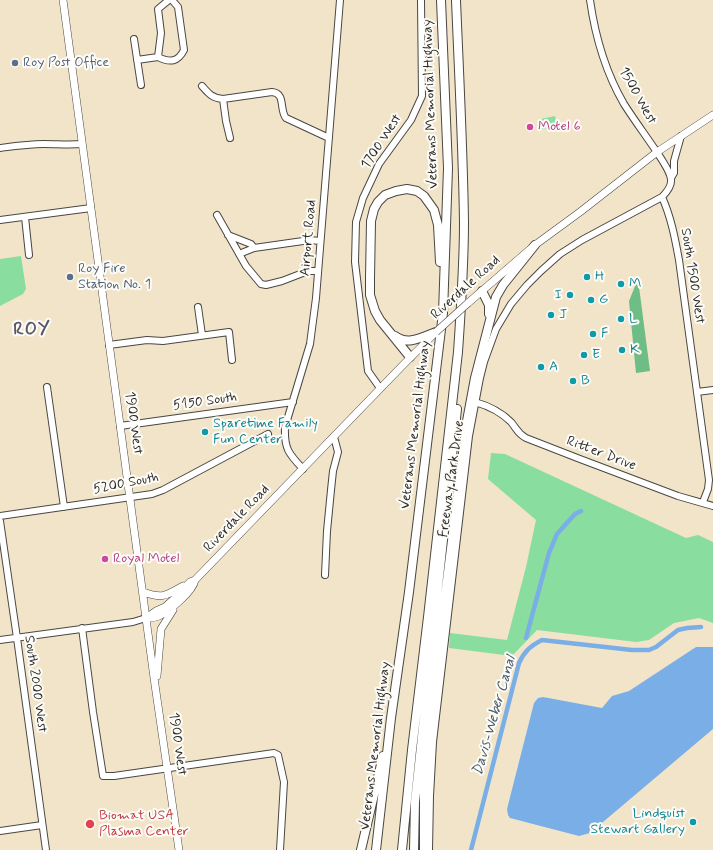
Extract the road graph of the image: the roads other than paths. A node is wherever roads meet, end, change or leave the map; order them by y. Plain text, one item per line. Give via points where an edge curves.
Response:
1 (62, 0) edge
2 (170, 0) edge
3 (340, 0) edge
4 (421, 0) edge
5 (441, 0) edge
6 (456, 0) edge
7 (590, 0) edge
8 (134, 39) dead end
9 (158, 57) junction
10 (137, 60) junction
11 (141, 85) dead end
12 (202, 86) dead end
13 (223, 99) junction
14 (713, 114) edge
15 (681, 136) junction
16 (230, 138) dead end
17 (329, 138) junction
18 (82, 144) junction
19 (0, 148) edge
20 (657, 152) junction
21 (671, 178) junction
22 (662, 197) junction
23 (91, 208) junction
24 (217, 215) dead end
25 (25, 217) junction
26 (0, 220) edge
27 (228, 235) junction
28 (320, 241) junction
29 (535, 245) junction
30 (254, 248) junction
31 (239, 254) junction
32 (29, 255) dead end
33 (318, 271) junction
34 (482, 291) junction
35 (198, 307) dead end
36 (443, 313) junction
37 (489, 321) junction
38 (388, 331) junction
39 (436, 332) junction
40 (202, 335) junction
41 (109, 345) junction
42 (458, 352) junction
43 (410, 357) junction
44 (232, 360) dead end
45 (47, 387) dead end
46 (380, 388) junction
47 (713, 390) edge
48 (697, 392) junction
49 (293, 402) junction
50 (475, 402) junction
51 (120, 426) junction
52 (268, 434) dead end
53 (334, 437) junction
54 (713, 451) edge
55 (705, 452) junction
56 (303, 469) junction
57 (130, 498) junction
58 (703, 502) junction
59 (713, 506) edge
60 (64, 507) junction
61 (0, 516) edge
62 (0, 521) edge
63 (325, 575) dead end
64 (192, 581) junction
65 (143, 592) junction
66 (176, 605) junction
67 (146, 618) junction
68 (82, 628) junction
69 (17, 638) junction
70 (0, 640) edge
71 (156, 690) junction
72 (392, 718) junction
73 (167, 768) junction
74 (42, 825) junction
75 (0, 831) edge
76 (46, 850) edge
77 (179, 850) edge
78 (280, 850) edge
79 (361, 850) edge
80 (376, 850) edge
81 (402, 850) edge
82 (414, 850) edge
83 (424, 850) edge
84 (429, 850) edge

1 - 18 main road, 1900 West
2 - 9 street via 158,9 161,33
2 - 9 street via 178,7 184,50 181,56 174,60
3 - 17 street, Airport Road
4 - 46 street, 1700 West via 422,96 411,120 379,164 363,198 356,222 356,262 368,371
5 - 36 highway, Veterans Memorial Highway via 448,168
6 - 42 highway, Veterans Memorial Highway via 464,222
7 - 20 street, 1500 West via 592,19 605,62 621,98
8 - 10 street
9 - 10 street
10 - 11 street
12 - 13 street via 208,94
13 - 16 street
13 - 17 street via 276,92 280,95 286,118
14 - 15 main road, Riverdale Road
15 - 20 main road, Riverdale Road
15 - 21 street
17 - 28 street, Airport Road
18 - 19 street via 32,144
18 - 23 main road, 1900 West
20 - 21 street, 1500 West
20 - 29 main road, Riverdale Road
21 - 22 street via 668,191
22 - 48 street, South 1500 West via 671,221 679,260
22 - 50 street, Freeway Park Drive via 560,254 527,285 511,304 496,329 484,362
23 - 25 street
23 - 41 main road, 1900 West
24 - 27 street
25 - 26 street
25 - 32 street
27 - 30 street via 251,244
27 - 31 street
28 - 30 street via 310,240
28 - 33 street, Airport Road
29 - 34 main road, Riverdale Road
29 - 37 highway via 499,291
30 - 31 street
31 - 33 street via 261,284 282,281 308,271
33 - 49 street, Airport Road via 310,344
34 - 37 highway via 489,305
34 - 39 main road, Riverdale Road, bridge
35 - 40 street
36 - 38 highway via 438,224 434,210 417,191 396,191 378,202 371,221 370,295 375,311
36 - 72 highway, Veterans Memorial Highway
37 - 83 highway via 467,421 432,692 424,792
38 - 39 highway via 405,341
38 - 43 highway
39 - 43 main road, Riverdale Road
40 - 41 street
40 - 44 street via 229,332
41 - 51 main road, 1900 West
42 - 81 highway, Veterans Memorial Highway
42 - 82 highway via 459,380 415,802
43 - 46 main road, Riverdale Road
45 - 60 street
46 - 53 main road, Riverdale Road
47 - 48 street
48 - 55 street, South 1500 West
49 - 51 street, 5150 South
49 - 56 street, Airport Road via 284,437 289,454
50 - 58 street, Ritter Drive via 502,414 519,434 526,438 678,496
50 - 84 street, Freeway Park Drive via 433,742
51 - 57 main road, 1900 West
52 - 57 street, 5200 South via 163,490
53 - 56 main road, Riverdale Road
53 - 63 street via 338,452 333,471
54 - 55 street
55 - 58 street, South 1500 West via 709,480
56 - 64 main road, Riverdale Road
57 - 60 street, 5200 South
57 - 65 main road, 1900 West
58 - 59 street, Ritter Drive
60 - 61 street, 5200 South
62 - 69 street, South 2000 West
64 - 65 main road via 167,595
64 - 66 main road, Riverdale Road via 194,585
64 - 67 main road, Riverdale Road via 165,607
65 - 67 main road, 1900 West
66 - 67 main road, Riverdale Road via 157,617
66 - 71 main road via 161,629
67 - 68 street
67 - 71 main road, 1900 West
68 - 69 street
68 - 73 street via 103,776
69 - 70 street
69 - 74 street, South 2000 West
71 - 73 main road, 1900 West
72 - 79 highway
72 - 80 highway, Veterans Memorial Highway
73 - 77 main road, 1900 West
73 - 78 street via 274,753 278,755 284,782
74 - 75 street
74 - 76 street, South 2000 West

